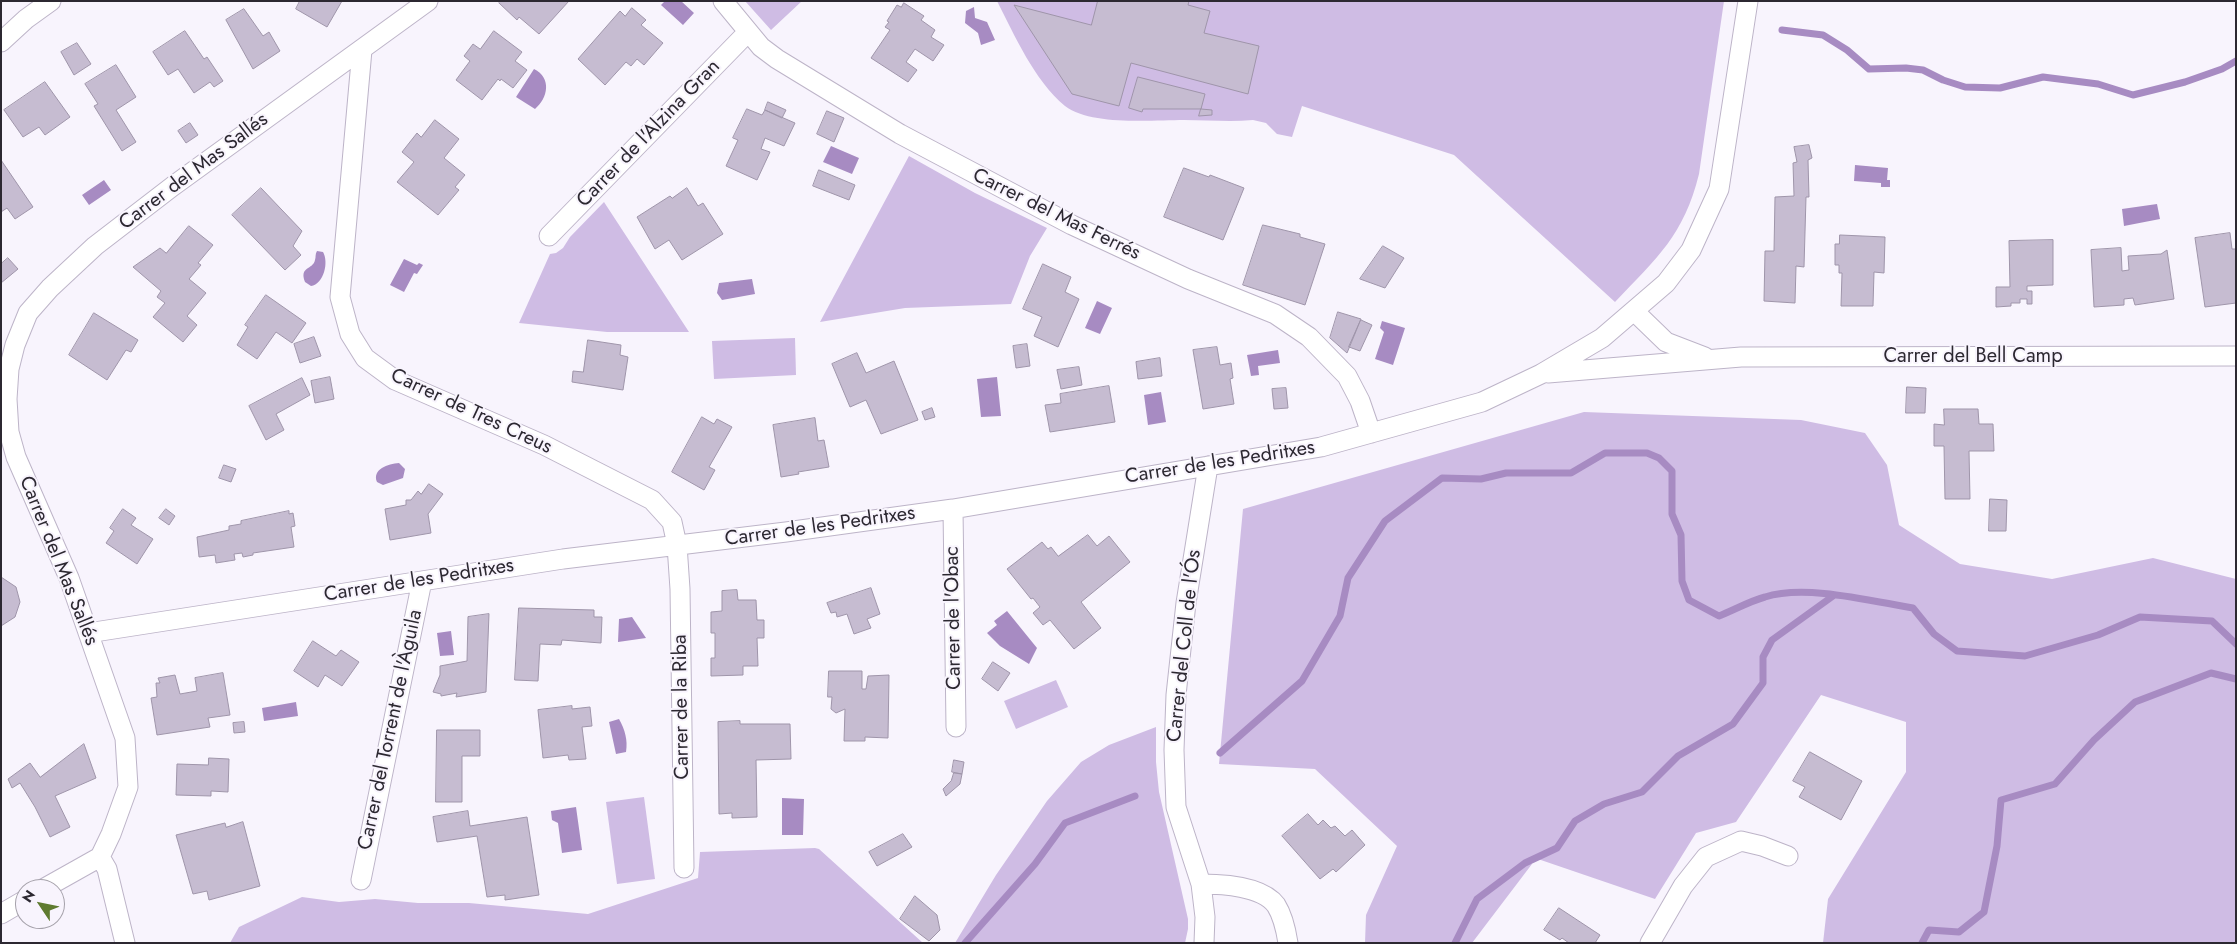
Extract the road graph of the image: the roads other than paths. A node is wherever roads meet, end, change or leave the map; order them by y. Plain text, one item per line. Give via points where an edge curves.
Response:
1 (51, 1) edge
2 (428, 1) edge
3 (723, 1) edge
4 (1748, 1) edge
5 (748, 32) junction
6 (1, 42) edge
7 (362, 50) junction
8 (550, 236) dead end
9 (1635, 312) junction
10 (2236, 356) edge
11 (1711, 359) junction
12 (1541, 374) junction
13 (1371, 433) junction
14 (8, 460) edge
15 (1208, 466) junction
16 (953, 509) junction
17 (677, 545) junction
18 (422, 581) junction
19 (88, 633) junction
20 (956, 727) dead end
21 (1788, 856) dead end
22 (100, 857) junction
23 (684, 868) dead end
24 (60, 879) edge
25 (361, 880) dead end
26 (1201, 884) junction
27 (15, 906) edge
28 (1, 914) edge
29 (125, 943) edge
30 (1204, 943) edge
31 (1288, 943) edge
32 (1650, 943) edge

1 - 6 street
2 - 7 street, Carrer del Mas Sallés
3 - 5 street, Carrer del Mas Ferrés
4 - 9 street, Carrer de les Pedritxes via 1719,189 1691,250 1666,283
5 - 8 street, Carrer de l'Alzina Gran
5 - 13 street, Carrer del Mas Ferrés via 777,59 854,108 970,172 1072,226 1275,314 1309,337 1347,376
7 - 14 street, Carrer del Mas Sallés via 95,246 28,312 9,369 6,399
7 - 17 street, Carrer de Tres Creus via 340,298 350,334 365,358 394,380 544,445 652,500 672,522
9 - 11 street via 1666,342
9 - 12 street, Carrer de les Pedritxes via 1602,338
10 - 11 street, Carrer del Bell Camp
11 - 12 street, Carrer de les Pedritxes
12 - 13 street, Carrer de les Pedritxes via 1482,402
13 - 15 street, Carrer de les Pedritxes via 1321,447
14 - 19 street, Carrer del Mas Sallés via 69,578
15 - 16 street, Carrer de les Pedritxes
15 - 26 street, Carrer del Coll de l'Ós via 1185,611 1174,750 1176,807
16 - 17 street, Carrer de les Pedritxes
16 - 20 street, Carrer de l'Obac
17 - 18 street, Carrer de les Pedritxes
17 - 23 street, Carrer de la Riba
18 - 19 street, Carrer de les Pedritxes
18 - 25 street, Carrer del Torrent de l'Àguila
19 - 22 street, Carrer del Mas Sallés via 125,738 128,788
21 - 32 street via 1741,841 1706,858 1683,886
22 - 24 street
22 - 29 street via 107,868
26 - 30 street, Carrer del Coll de l'Ós
26 - 31 street via 1226,884 1253,891 1275,904 1285,924
27 - 28 street

